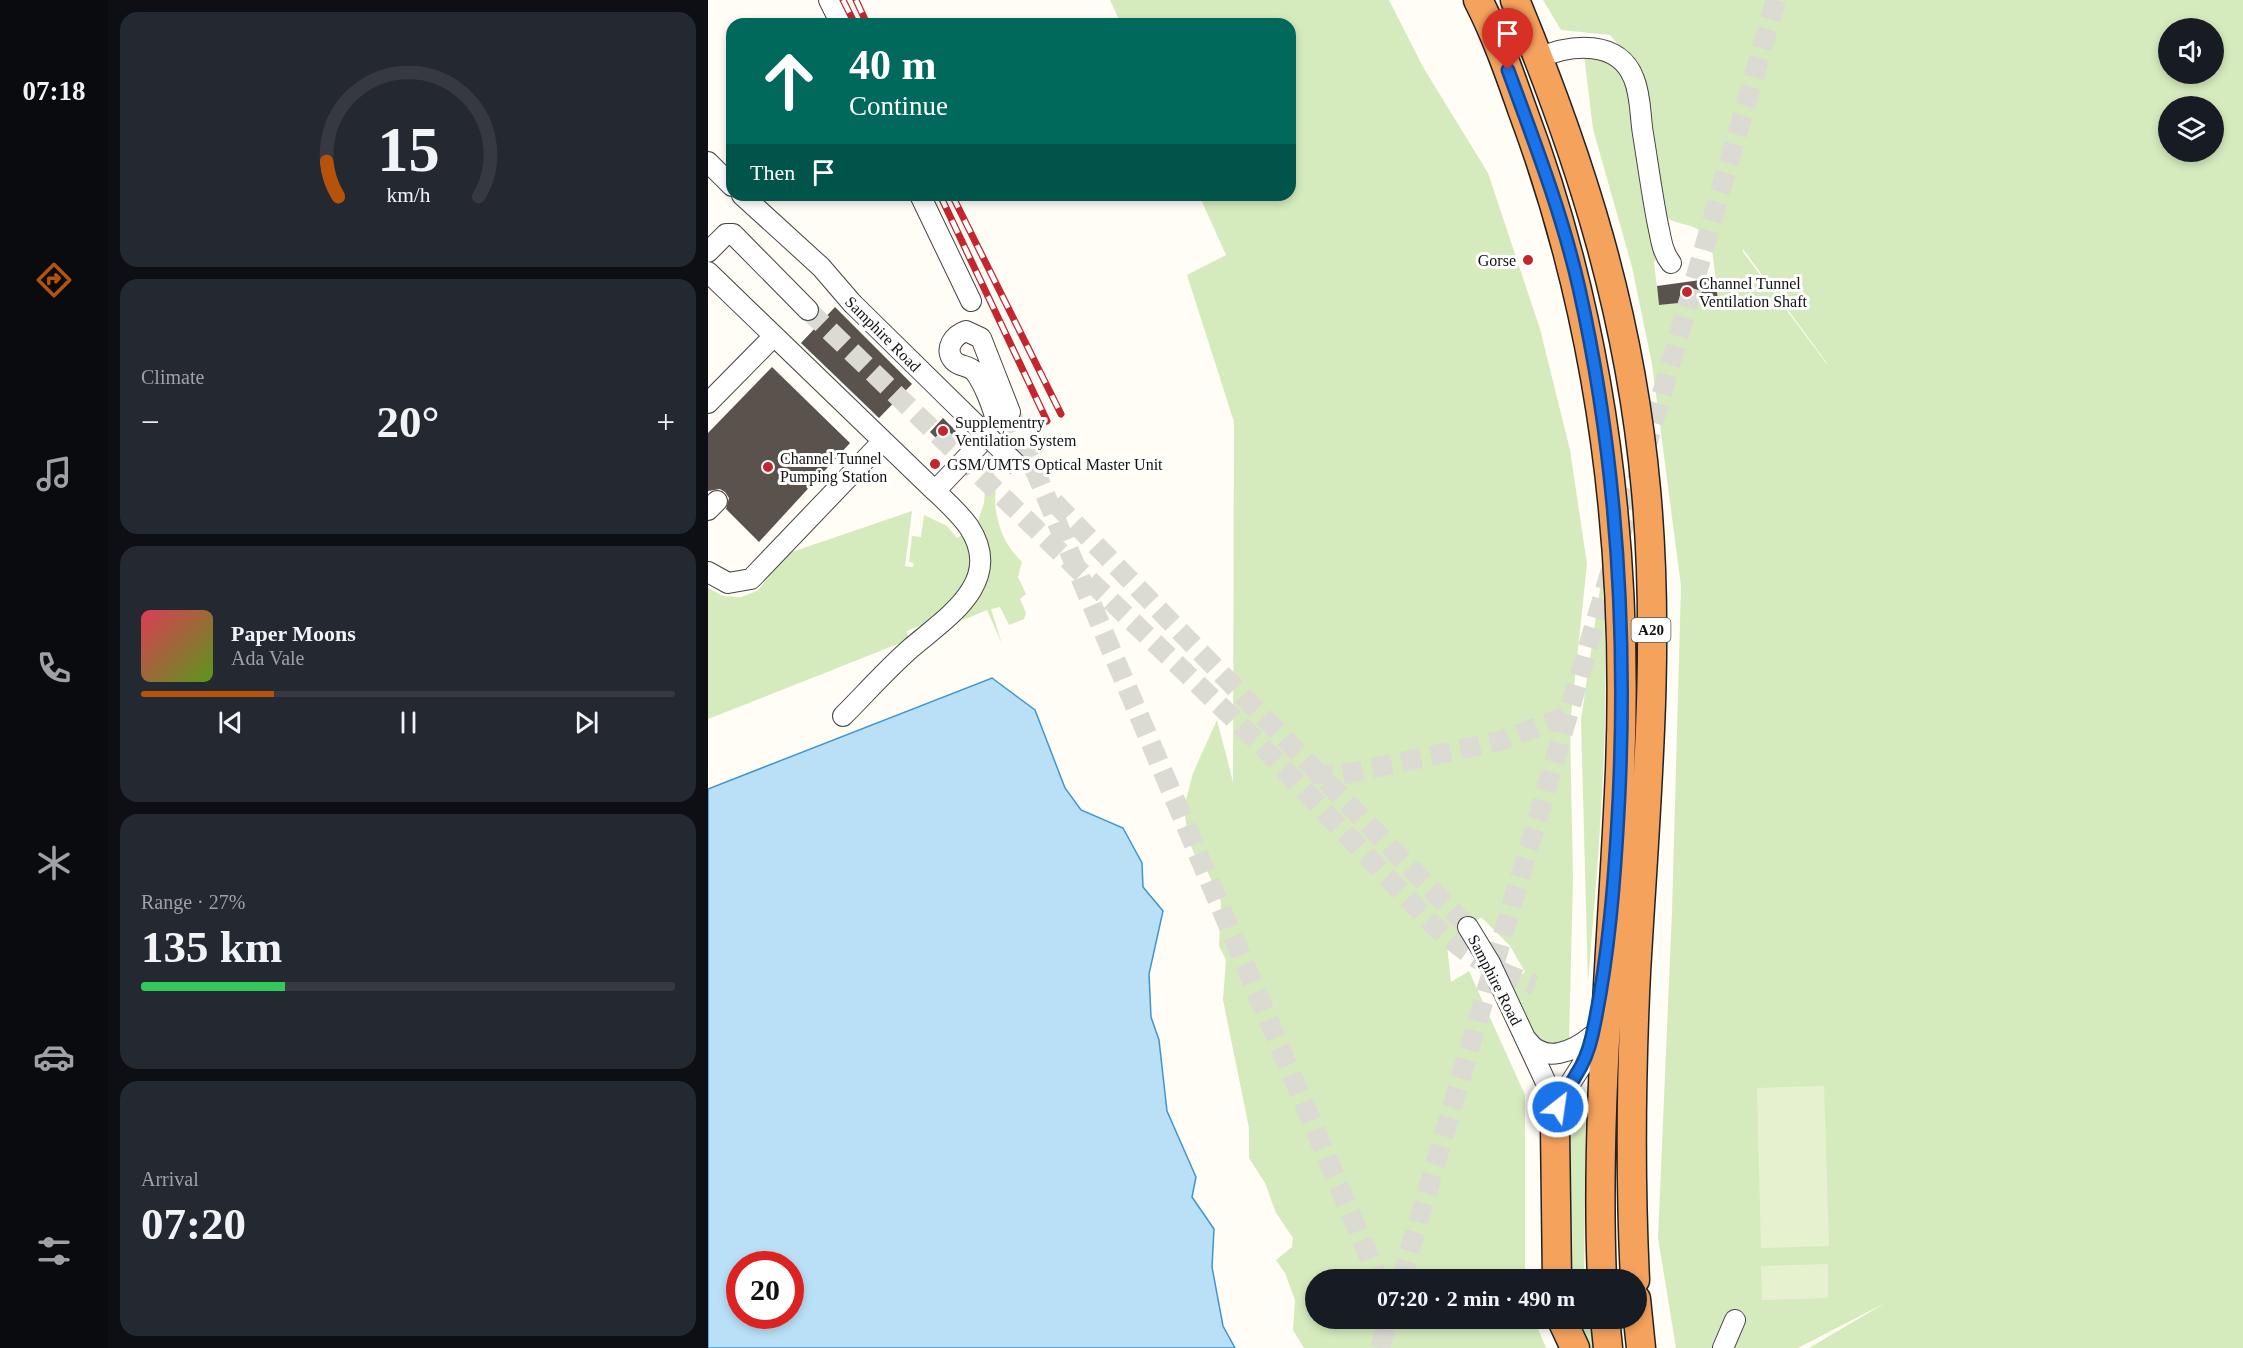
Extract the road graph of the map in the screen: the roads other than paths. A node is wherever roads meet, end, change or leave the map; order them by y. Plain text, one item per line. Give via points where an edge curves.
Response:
1 (830, 0) edge
2 (1478, 0) edge
3 (1515, 0) edge
4 (838, 18) edge
5 (1539, 58) junction
6 (711, 171) edge
7 (726, 182) edge
8 (749, 201) edge
9 (923, 201) edge
10 (708, 252) edge
11 (1671, 263) dead end
12 (708, 273) edge
13 (971, 301) dead end
14 (808, 310) tunnel mouth
15 (774, 336) junction
16 (708, 403) edge
17 (1010, 412) tunnel mouth
18 (883, 441) junction
19 (1022, 470) dead end
20 (935, 490) junction
21 (708, 572) edge
22 (843, 716) dead end
23 (1615, 880) junction
24 (1468, 927) tunnel mouth
25 (1522, 1033) junction
26 (1592, 1036) junction
27 (1555, 1129) junction
28 (1557, 1269) edge
29 (1602, 1269) edge
30 (1635, 1269) edge
31 (1735, 1320) dead end
32 (1566, 1329) edge
33 (1606, 1329) edge
34 (1639, 1329) edge
35 (1575, 1348) edge
36 (1608, 1348) edge
37 (1641, 1348) edge
38 (1723, 1348) edge

1 - 4 lane
2 - 23 highway, A20 via 1543,165 1578,285 1597,385 1610,478 1622,651
3 - 5 highway, A20
5 - 11 lane via 1564,48 1601,50 1623,62 1631,72 1638,93 1663,249
5 - 30 highway, A20 via 1580,168 1611,281 1636,405 1646,491 1651,693 1632,1081
6 - 7 lane
8 - 19 lane, Samphire Road, bridge via 821,267 852,303
9 - 13 lane
10 - 14 lane via 720,228 733,234
12 - 15 lane
15 - 16 lane
15 - 18 lane
17 - 20 lane via 981,338 973,332 960,333 951,342 950,355 974,371 996,421 993,430
18 - 20 lane
18 - 21 lane via 751,579 728,583
20 - 22 lane via 973,533 980,557 977,580 965,602 908,651
23 - 26 highway, A20
23 - 29 highway, A20 via 1601,1148
24 - 25 lane, Samphire Road via 1490,963
25 - 26 lane, Samphire Road via 1534,1048 1554,1054 1571,1051
25 - 27 lane, Samphire Road via 1548,1087
26 - 27 lane via 1582,1065 1560,1099
27 - 28 highway
31 - 38 lane
32 - 35 highway
33 - 36 highway
34 - 37 highway

